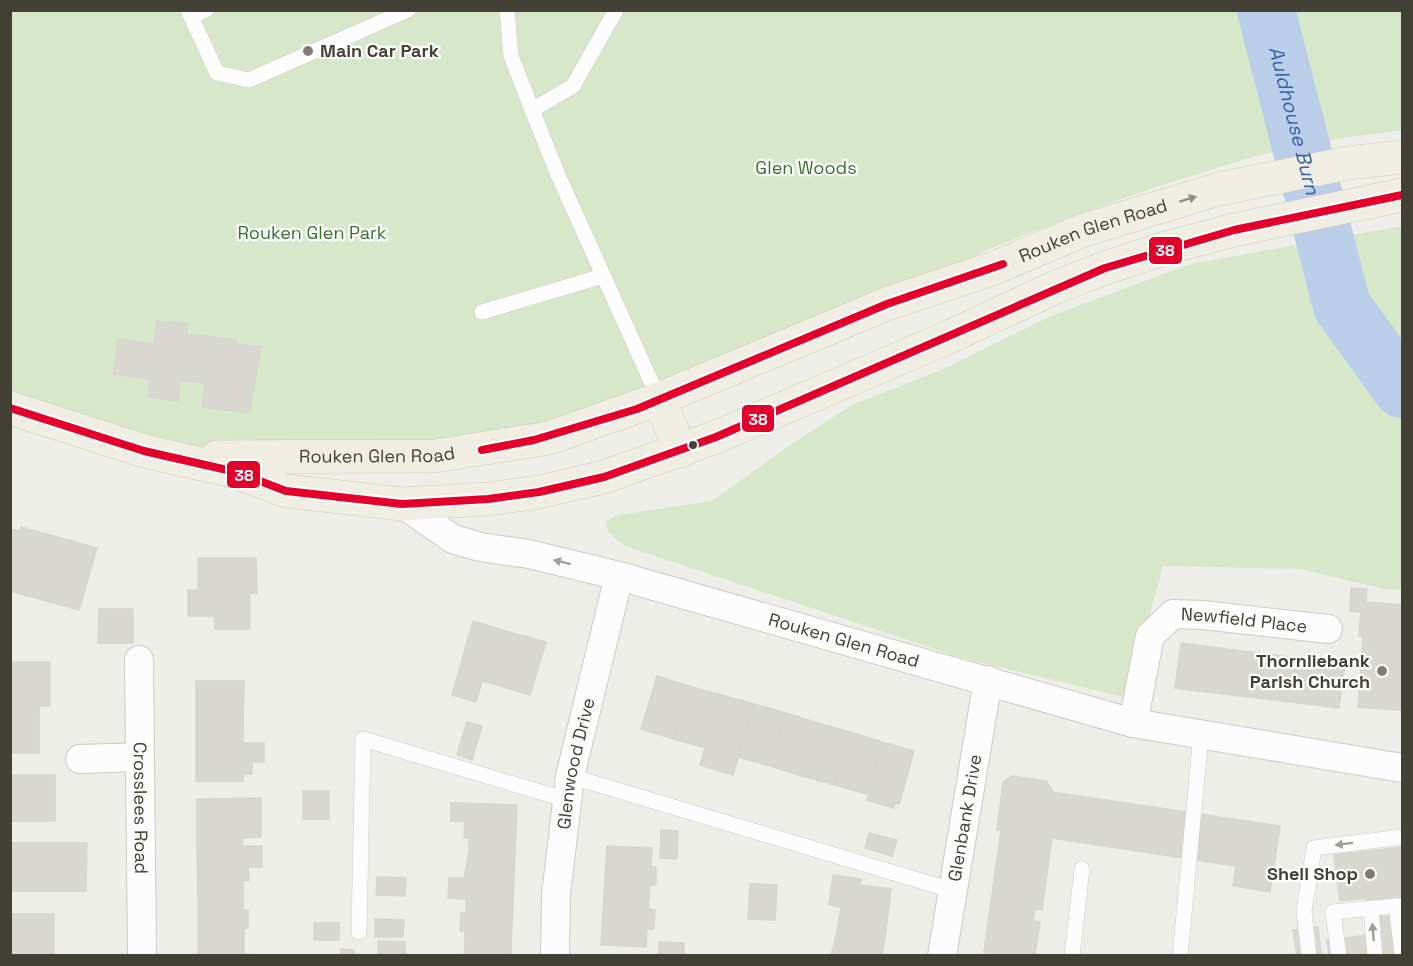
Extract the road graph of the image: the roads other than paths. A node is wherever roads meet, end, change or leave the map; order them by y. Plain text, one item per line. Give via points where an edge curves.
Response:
1 (206, 10) edge
2 (408, 10) edge
3 (507, 10) edge
4 (616, 10) edge
5 (189, 14) edge
6 (532, 110) junction
7 (1402, 157) edge
8 (1402, 195) edge
9 (603, 276) junction
10 (482, 312) dead end
11 (659, 399) junction
12 (10, 408) edge
13 (681, 451) junction
14 (167, 456) junction
15 (402, 504) junction
16 (619, 576) junction
17 (1328, 629) dead end
18 (139, 660) dead end
19 (988, 681) junction
20 (1133, 723) junction
21 (1201, 735) junction
22 (140, 757) junction
23 (80, 759) dead end
24 (1402, 768) edge
25 (569, 788) junction
26 (1402, 837) edge
27 (1082, 869) dead end
28 (951, 890) junction
29 (1399, 906) edge
30 (1371, 909) junction
31 (359, 932) dead end
32 (1402, 953) edge
33 (142, 956) edge
34 (555, 956) edge
35 (942, 956) edge
36 (1072, 956) edge
37 (1180, 956) edge
38 (1309, 956) edge
39 (1339, 956) edge
40 (1375, 956) edge

1 - 5 lane
2 - 5 lane via 249,80 217,73
3 - 6 lane via 511,56
4 - 6 lane via 573,86
6 - 9 lane
11 -> 7 main road, Rouken Glen Road via 889,303 994,268 1084,230 1220,189 1348,163
8 - 13 main road, Rouken Glen Road via 1294,216 1166,248 1066,283
9 - 10 lane
9 - 11 lane
11 - 13 main road
11 - 14 main road, Rouken Glen Road via 549,438 435,456
12 - 14 main road, Rouken Glen Road
13 - 15 main road, Rouken Glen Road via 604,477 539,492
14 - 15 main road, Rouken Glen Road via 236,472 286,491
16 -> 15 street, Rouken Glen Road via 453,539
16 - 19 street, Rouken Glen Road
16 - 25 street, Glenwood Drive
17 - 20 street, Newfield Place via 1173,614 1150,636
18 - 22 street, Crosslees Road
19 - 20 street, Rouken Glen Road
19 - 28 street, Glenbank Drive
20 - 21 street, Rouken Glen Road
21 - 24 street, Rouken Glen Road
21 - 37 lane
22 - 23 street
22 - 33 street, Crosslees Road
25 - 28 lane
25 - 31 lane via 363,739
25 - 34 street, Glenwood Drive via 556,896
26 -> 38 lane via 1314,848 1304,911
27 - 36 lane
28 - 35 street, Glenbank Drive
29 - 30 lane
29 - 32 lane
30 - 39 lane via 1333,912
40 -> 30 lane

